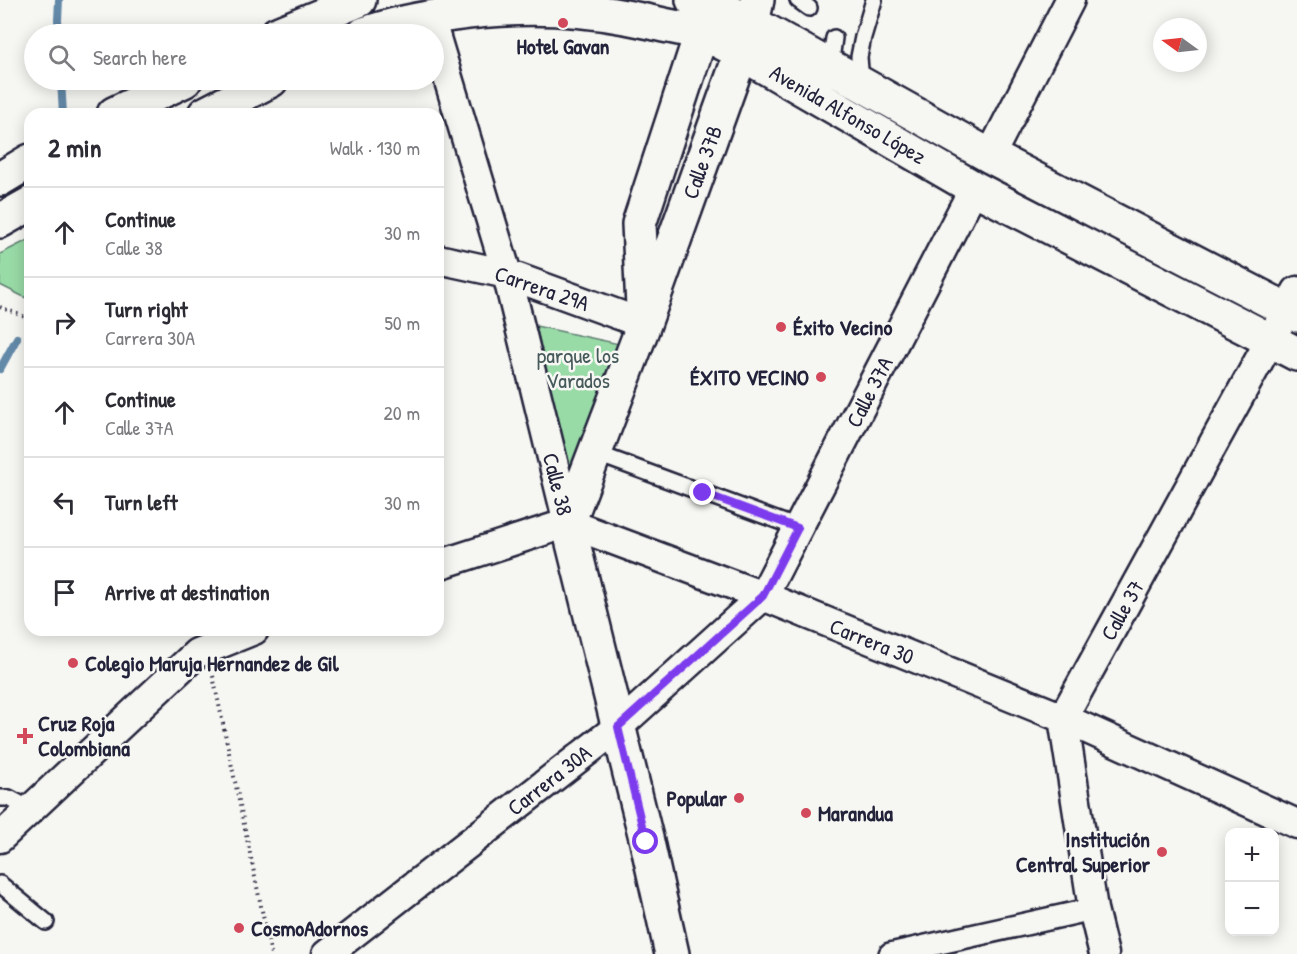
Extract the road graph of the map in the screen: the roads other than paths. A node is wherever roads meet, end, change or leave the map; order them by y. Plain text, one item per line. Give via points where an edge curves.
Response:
1 (359, 0) edge
2 (873, 0) edge
3 (1070, 0) edge
4 (705, 9) edge
5 (430, 18) junction
6 (301, 24) edge
7 (399, 24) edge
8 (432, 24) edge
9 (750, 25) edge
10 (444, 65) edge
11 (861, 85) junction
12 (164, 90) edge
13 (252, 90) edge
14 (127, 108) edge
15 (217, 108) edge
16 (990, 156) junction
17 (24, 165) edge
18 (0, 179) edge
19 (974, 188) junction
20 (444, 260) edge
21 (507, 274) junction
22 (1293, 305) edge
23 (644, 324) junction
24 (1283, 347) edge
25 (595, 453) junction
26 (568, 523) junction
27 (798, 528) junction
28 (444, 563) edge
29 (763, 596) junction
30 (238, 636) edge
31 (1063, 718) junction
32 (618, 727) junction
33 (0, 798) edge
34 (30, 809) junction
35 (1297, 824) edge
36 (0, 838) edge
37 (0, 884) edge
38 (1093, 909) junction
39 (46, 922) dead end
40 (327, 954) edge
41 (672, 954) edge
42 (890, 954) edge
43 (1104, 954) edge

1 - 6 street
2 - 11 lane via 859,57
3 - 16 street
4 - 5 street, Avenida Alfonso López via 622,16 519,8
4 - 9 street, Avenida Alfonso López via 723,42
4 - 23 street, Calle 37B via 639,224
5 - 7 street, Avenida Alfonso López
5 - 8 street, Calle 38
9 - 11 street, Avenida Alfonso López via 832,53
9 - 19 street, Avenida Alfonso López
9 - 23 street, Calle 37B
10 - 21 street, Calle 38
11 - 16 street, Avenida Alfonso López
12 - 14 street
13 - 15 street
16 - 22 street, Avenida Alfonso López
17 - 18 street
19 - 24 street, Avenida Alfonso López
19 - 27 street, Calle 37A
20 - 21 street, Carrera 29A
21 - 23 street, Carrera 29A
21 - 26 street, Calle 38
22 - 24 street, Calle 37
23 - 25 street, Calle 37B
24 - 31 street, Calle 37
25 - 26 street, Calle 37B
25 - 27 lane
26 - 28 street
26 - 29 street, Carrera 30
26 - 32 street, Calle 38
27 - 29 street, Calle 37A
29 - 31 street, Carrera 30
29 - 32 street, Carrera 30A
30 - 34 street via 197,652
31 - 35 street, Carrera 30
31 - 38 street
32 - 40 street, Carrera 30A
32 - 41 street, Calle 38
33 - 34 lane via 9,798
34 - 36 street
37 - 39 lane
38 - 42 street
38 - 43 street

